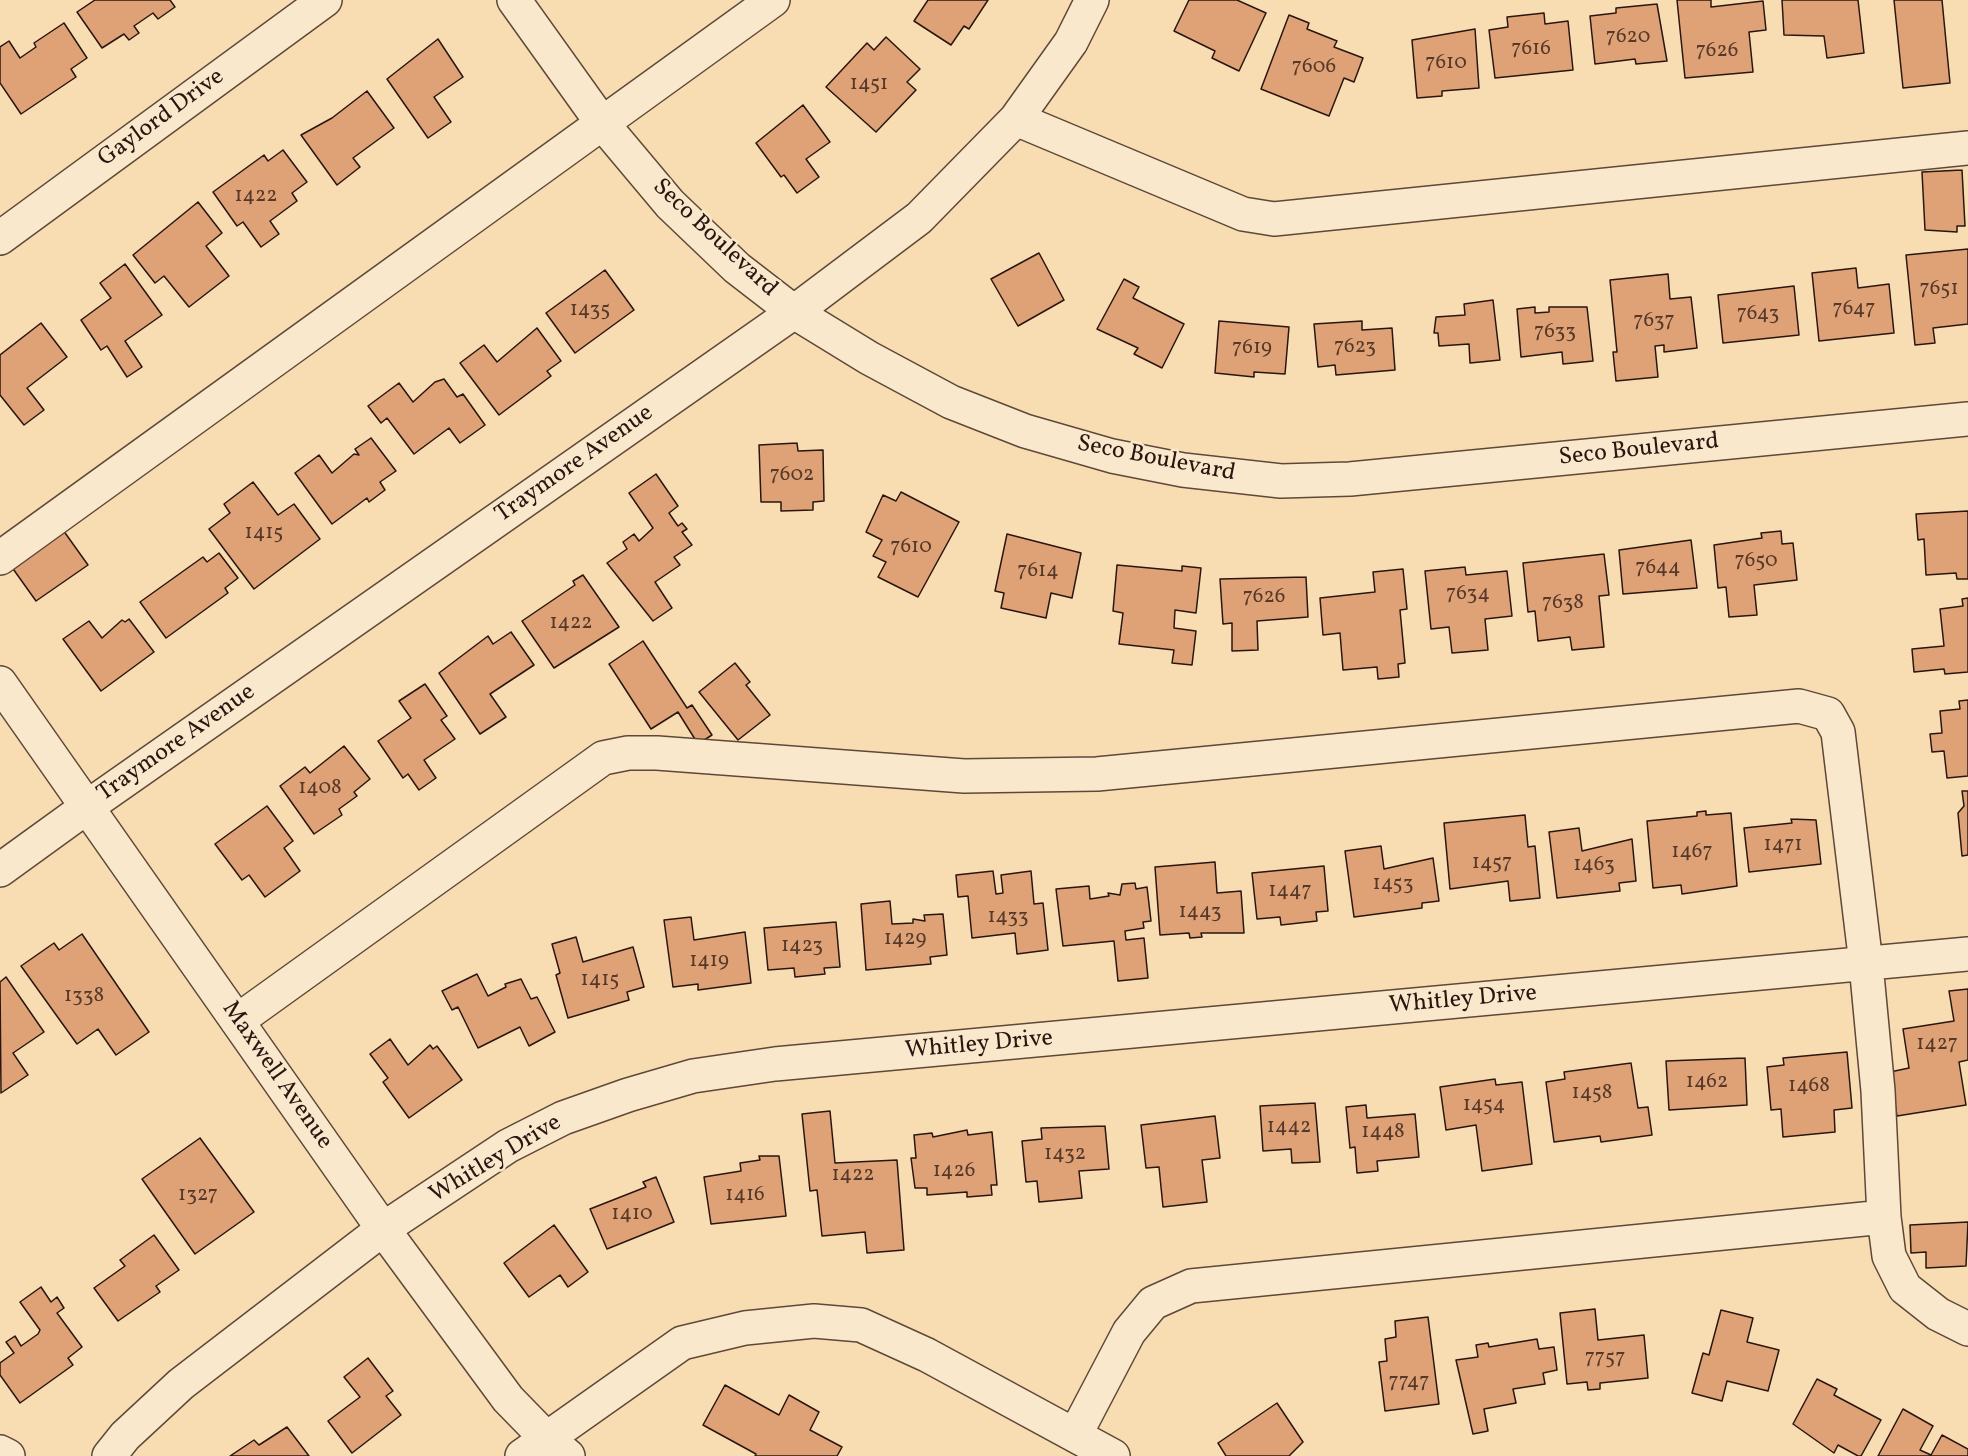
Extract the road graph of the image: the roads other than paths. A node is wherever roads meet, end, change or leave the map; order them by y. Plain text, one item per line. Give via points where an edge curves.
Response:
1 (325, 0) edge
2 (514, 0) edge
3 (773, 0) edge
4 (1092, 0) edge
5 (1016, 119) junction
6 (602, 123) junction
7 (1968, 148) edge
8 (0, 238) edge
9 (794, 312) junction
10 (1968, 418) edge
11 (0, 558) edge
12 (0, 683) edge
13 (87, 807) junction
14 (0, 870) edge
15 (1968, 954) edge
16 (1866, 964) junction
17 (237, 1021) junction
18 (1884, 1217) junction
19 (383, 1229) junction
20 (1968, 1329) edge
21 (1075, 1435) junction
22 (545, 1450) edge
23 (0, 1452) edge
24 (8, 1456) edge
25 (109, 1456) edge
26 (1113, 1456) edge

1 - 8 street, Gaylord Drive
2 - 6 street, Seco Boulevard
3 - 6 street
4 - 5 street, Traymore Avenue via 1071,42
5 - 7 street via 1243,214 1274,219
5 - 9 street, Traymore Avenue via 919,218
6 - 9 street, Seco Boulevard via 669,204 737,268
6 - 11 street
9 - 10 street, Seco Boulevard via 951,402 1025,431 1112,456 1183,470 1281,481 1350,479
9 - 13 street, Traymore Avenue
12 - 13 street, Maxwell Avenue
13 - 14 street, Traymore Avenue
13 - 17 street, Maxwell Avenue
15 - 16 street, Whitley Drive
16 - 17 street via 1838,732 1828,714 1799,706 1097,774 964,776 657,753 603,758
16 - 18 street
16 - 19 street, Whitley Drive via 787,1063 693,1076 563,1118 508,1146
17 - 19 street, Maxwell Avenue
18 - 20 street via 1889,1257 1905,1288 1938,1314
18 - 21 street via 1191,1286 1153,1303 1129,1332
19 - 22 street, Maxwell Avenue
19 - 25 street, Whitley Drive via 181,1384
21 - 22 street via 927,1355 861,1325 814,1321 745,1329 682,1343
21 - 26 street
23 - 24 street

